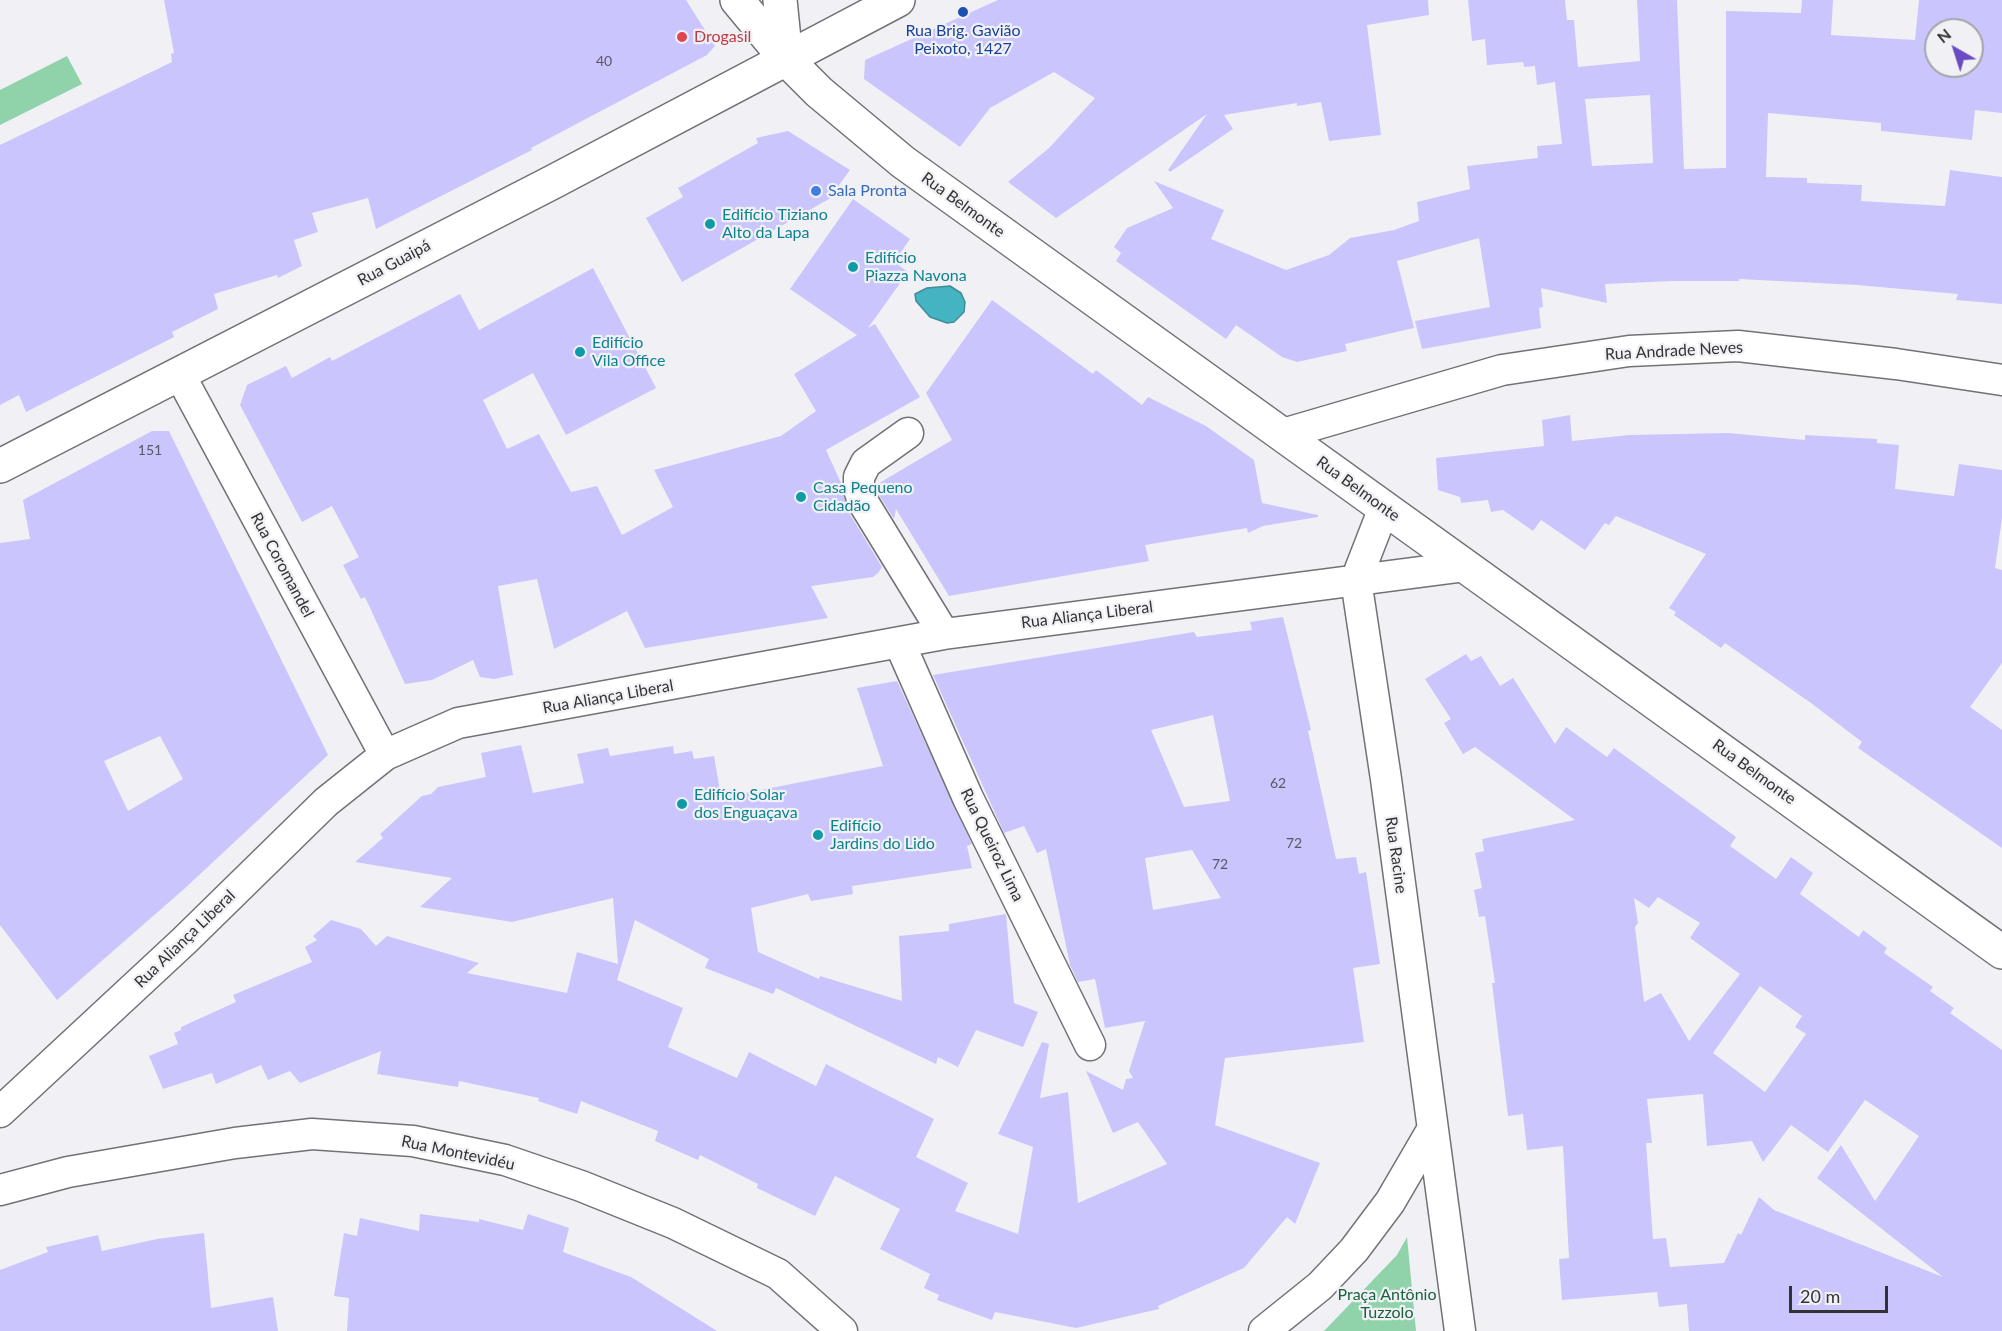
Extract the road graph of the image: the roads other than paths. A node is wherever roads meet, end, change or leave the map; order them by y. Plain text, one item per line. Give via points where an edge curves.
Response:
1 (737, 0) edge
2 (780, 0) edge
3 (898, 0) edge
4 (786, 58) junction
5 (180, 375) junction
6 (2002, 380) edge
7 (908, 434) dead end
8 (1283, 434) junction
9 (0, 466) edge
10 (1384, 508) junction
11 (1466, 566) junction
12 (1356, 580) junction
13 (944, 634) junction
14 (900, 644) junction
15 (385, 755) junction
16 (2002, 952) edge
17 (1090, 1044) dead end
18 (0, 1113) edge
19 (1432, 1130) junction
20 (0, 1190) edge
21 (842, 1331) edge
22 (1264, 1331) edge
23 (1460, 1331) edge

1 - 4 main road, Rua Belmonte
2 - 4 main road
3 - 4 main road, Rua Guaipá
4 - 5 main road, Rua Guaipá
4 - 8 main road, Rua Belmonte via 819,92 903,162
5 - 9 main road, Rua Guaipá
5 - 15 street, Rua Coromandel
6 - 8 street, Rua Andrade Neves via 1738,346 1629,351 1502,370
7 - 13 street via 866,463 859,477 859,489 863,502
8 - 10 main road, Rua Belmonte
10 - 11 main road, Rua Belmonte
10 - 12 street
11 - 12 street, Rua Aliança Liberal
11 - 16 main road, Rua Belmonte
12 - 13 street, Rua Aliança Liberal
12 - 19 street, Rua Racine
13 - 14 street, Rua Aliança Liberal
14 - 15 street, Rua Aliança Liberal via 458,723
14 - 17 street, Rua Queiroz Lima via 968,798
15 - 18 street, Rua Aliança Liberal via 326,802
19 - 22 street via 1390,1202 1354,1250 1320,1286
19 - 23 street
20 - 21 street, Rua Montevidéu via 68,1172 312,1134 413,1140 505,1160 673,1223 778,1274

